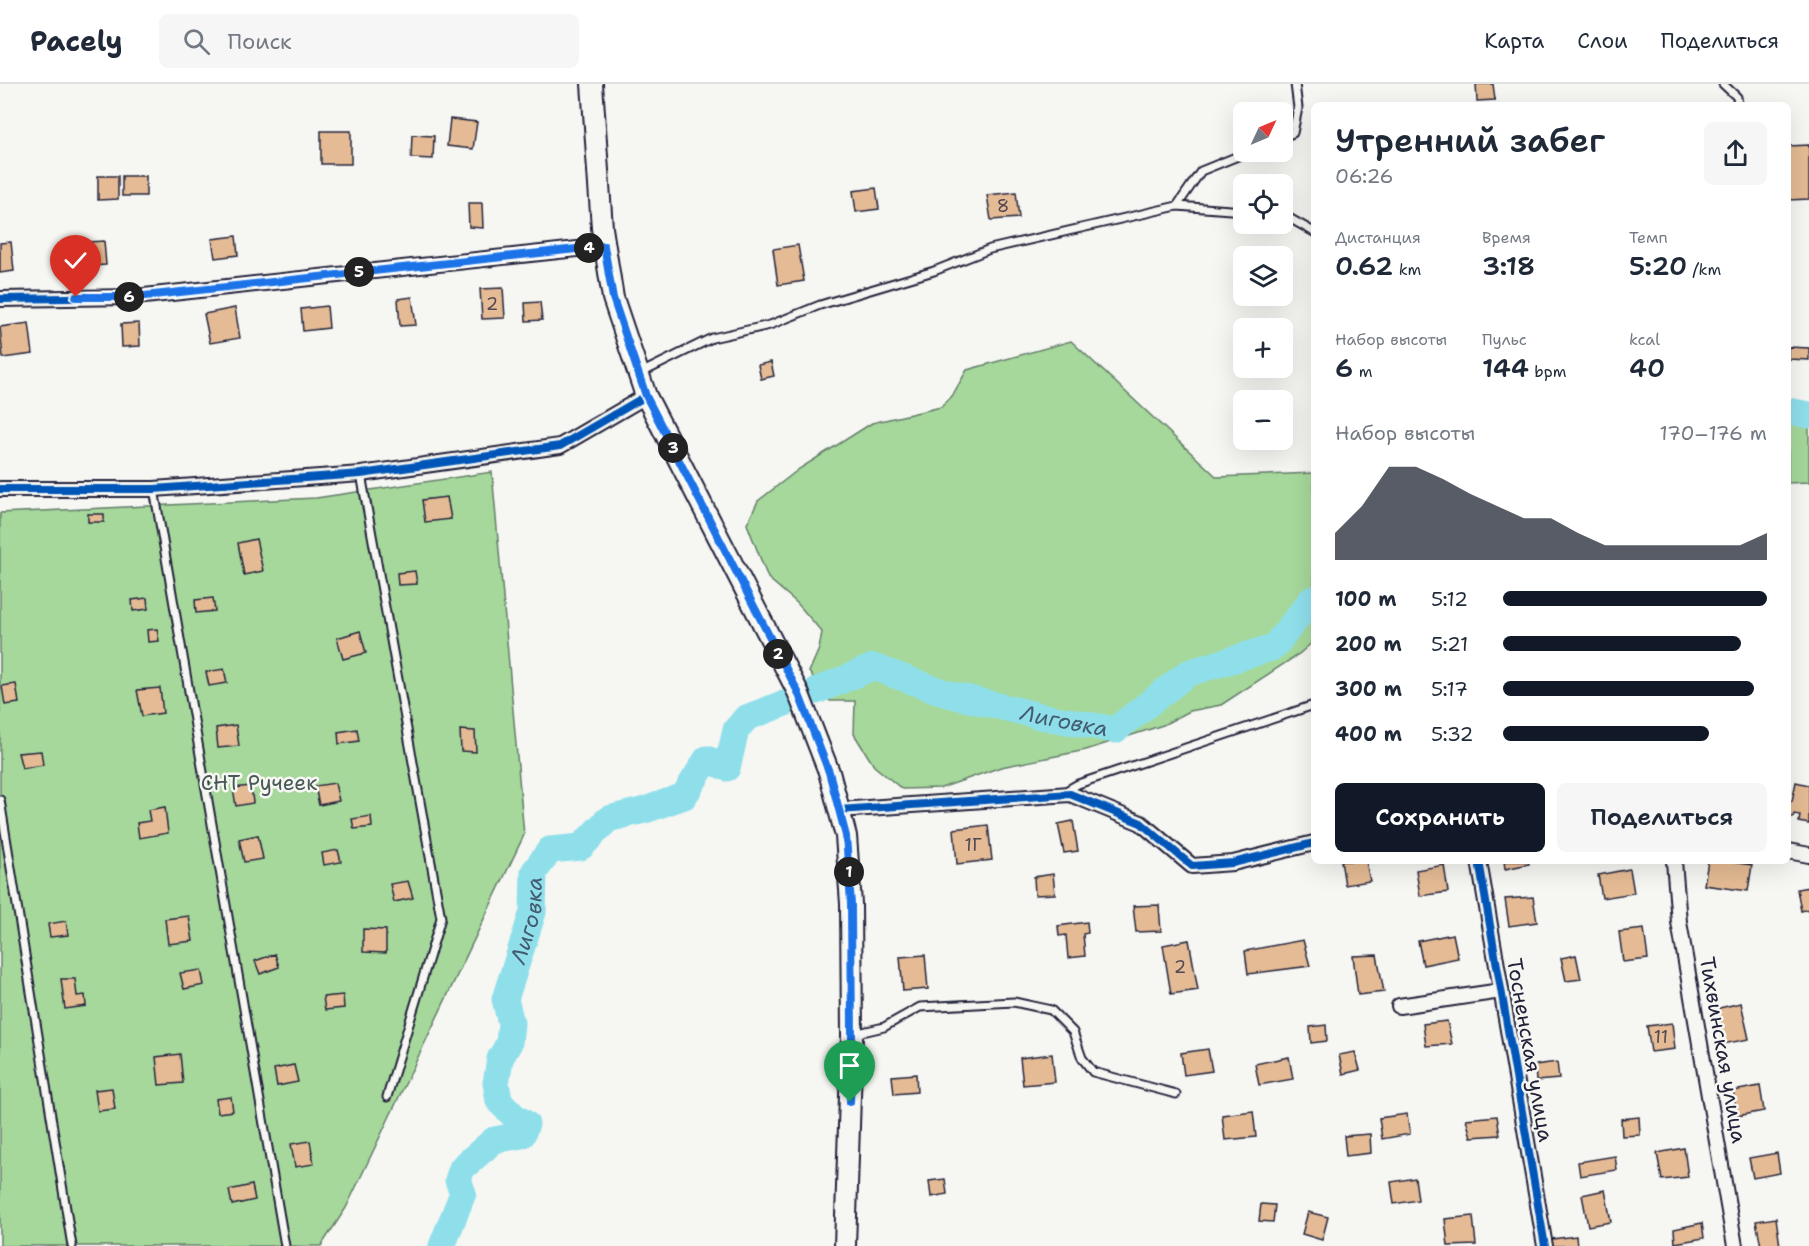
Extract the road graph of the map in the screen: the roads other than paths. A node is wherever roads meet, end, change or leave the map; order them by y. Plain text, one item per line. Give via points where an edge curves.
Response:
1 (592, 84) edge
2 (1295, 84) edge
3 (1723, 84) edge
4 (1738, 102) edge
5 (1293, 133) edge
6 (1233, 158) edge
7 (1177, 206) junction
8 (1233, 210) edge
9 (1293, 220) edge
10 (1311, 230) edge
11 (604, 246) junction
12 (0, 299) edge
13 (639, 373) junction
14 (646, 396) junction
15 (361, 474) junction
16 (0, 489) edge
17 (154, 489) junction
18 (1311, 706) edge
19 (1059, 795) junction
20 (0, 800) edge
21 (839, 810) junction
22 (1311, 844) edge
23 (1791, 852) edge
24 (1809, 855) edge
25 (1480, 864) edge
26 (1674, 864) edge
27 (1501, 991) junction
28 (1399, 1006) dead end
29 (852, 1034) junction
30 (1176, 1094) dead end
31 (387, 1097) dead end
32 (72, 1246) edge
33 (285, 1246) edge
34 (845, 1246) edge
35 (1545, 1246) edge
36 (1735, 1246) edge

1 - 11 main road
2 - 5 lane via 1298,108
3 - 4 lane
6 - 7 lane via 1201,171
7 - 8 lane
7 - 13 lane via 990,249 770,325 712,338
9 - 10 lane
11 - 12 street via 135,297
11 - 13 main road via 613,298
13 - 14 main road
14 - 15 street via 560,446
14 - 21 main road via 798,692 829,772
15 - 17 street
15 - 31 lane via 441,918
16 - 17 street
17 - 33 lane
18 - 19 lane via 1078,784
19 - 21 street
19 - 22 street via 1070,794 1141,823 1192,866 1233,863
20 - 32 lane
21 - 29 main road via 846,836 851,904
23 - 24 street
25 - 27 street, Тосненская улица
26 - 36 street, Тихвинская улица via 1680,922
27 - 28 street
27 - 35 street, Тосненская улица
29 - 30 lane via 884,1027 920,1007 1014,1002 1051,1010 1073,1032 1082,1058 1093,1072
29 - 34 main road

